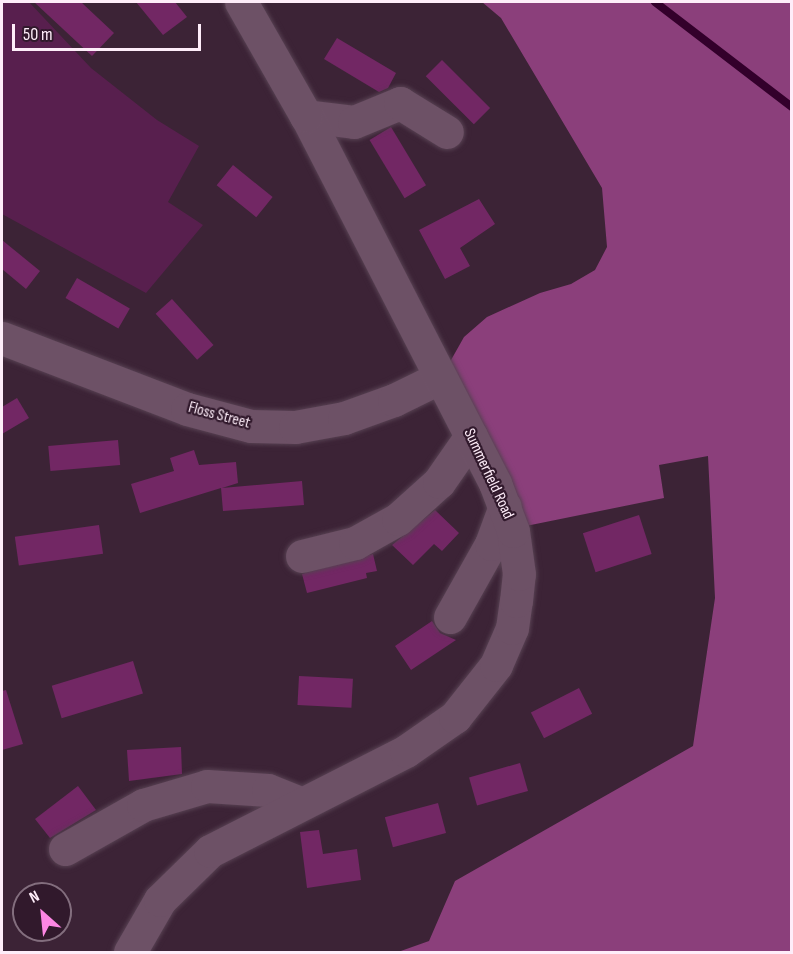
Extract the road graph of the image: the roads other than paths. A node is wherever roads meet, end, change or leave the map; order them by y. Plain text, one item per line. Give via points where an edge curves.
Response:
1 (241, 2) edge
2 (306, 116) junction
3 (447, 132) dead end
4 (2, 338) edge
5 (439, 378) junction
6 (471, 436) junction
7 (505, 506) junction
8 (302, 556) dead end
9 (450, 617) dead end
10 (300, 803) junction
11 (65, 849) dead end
12 (130, 952) edge

1 - 2 street, Summerfield Road
2 - 3 street via 354,122 400,103
2 - 5 street, Summerfield Road
4 - 5 street, Floss Street via 187,409 251,426 295,427 344,418
5 - 6 street, Summerfield Road
6 - 7 street, Summerfield Road
6 - 8 street via 439,482 398,519 355,543
7 - 9 street via 491,544
7 - 10 street, Summerfield Road via 519,574 516,601 512,628 496,665 480,689 434,735
10 - 11 street via 268,790 207,786 143,805
10 - 12 street, Summerfield Road via 210,851 184,873 160,900

